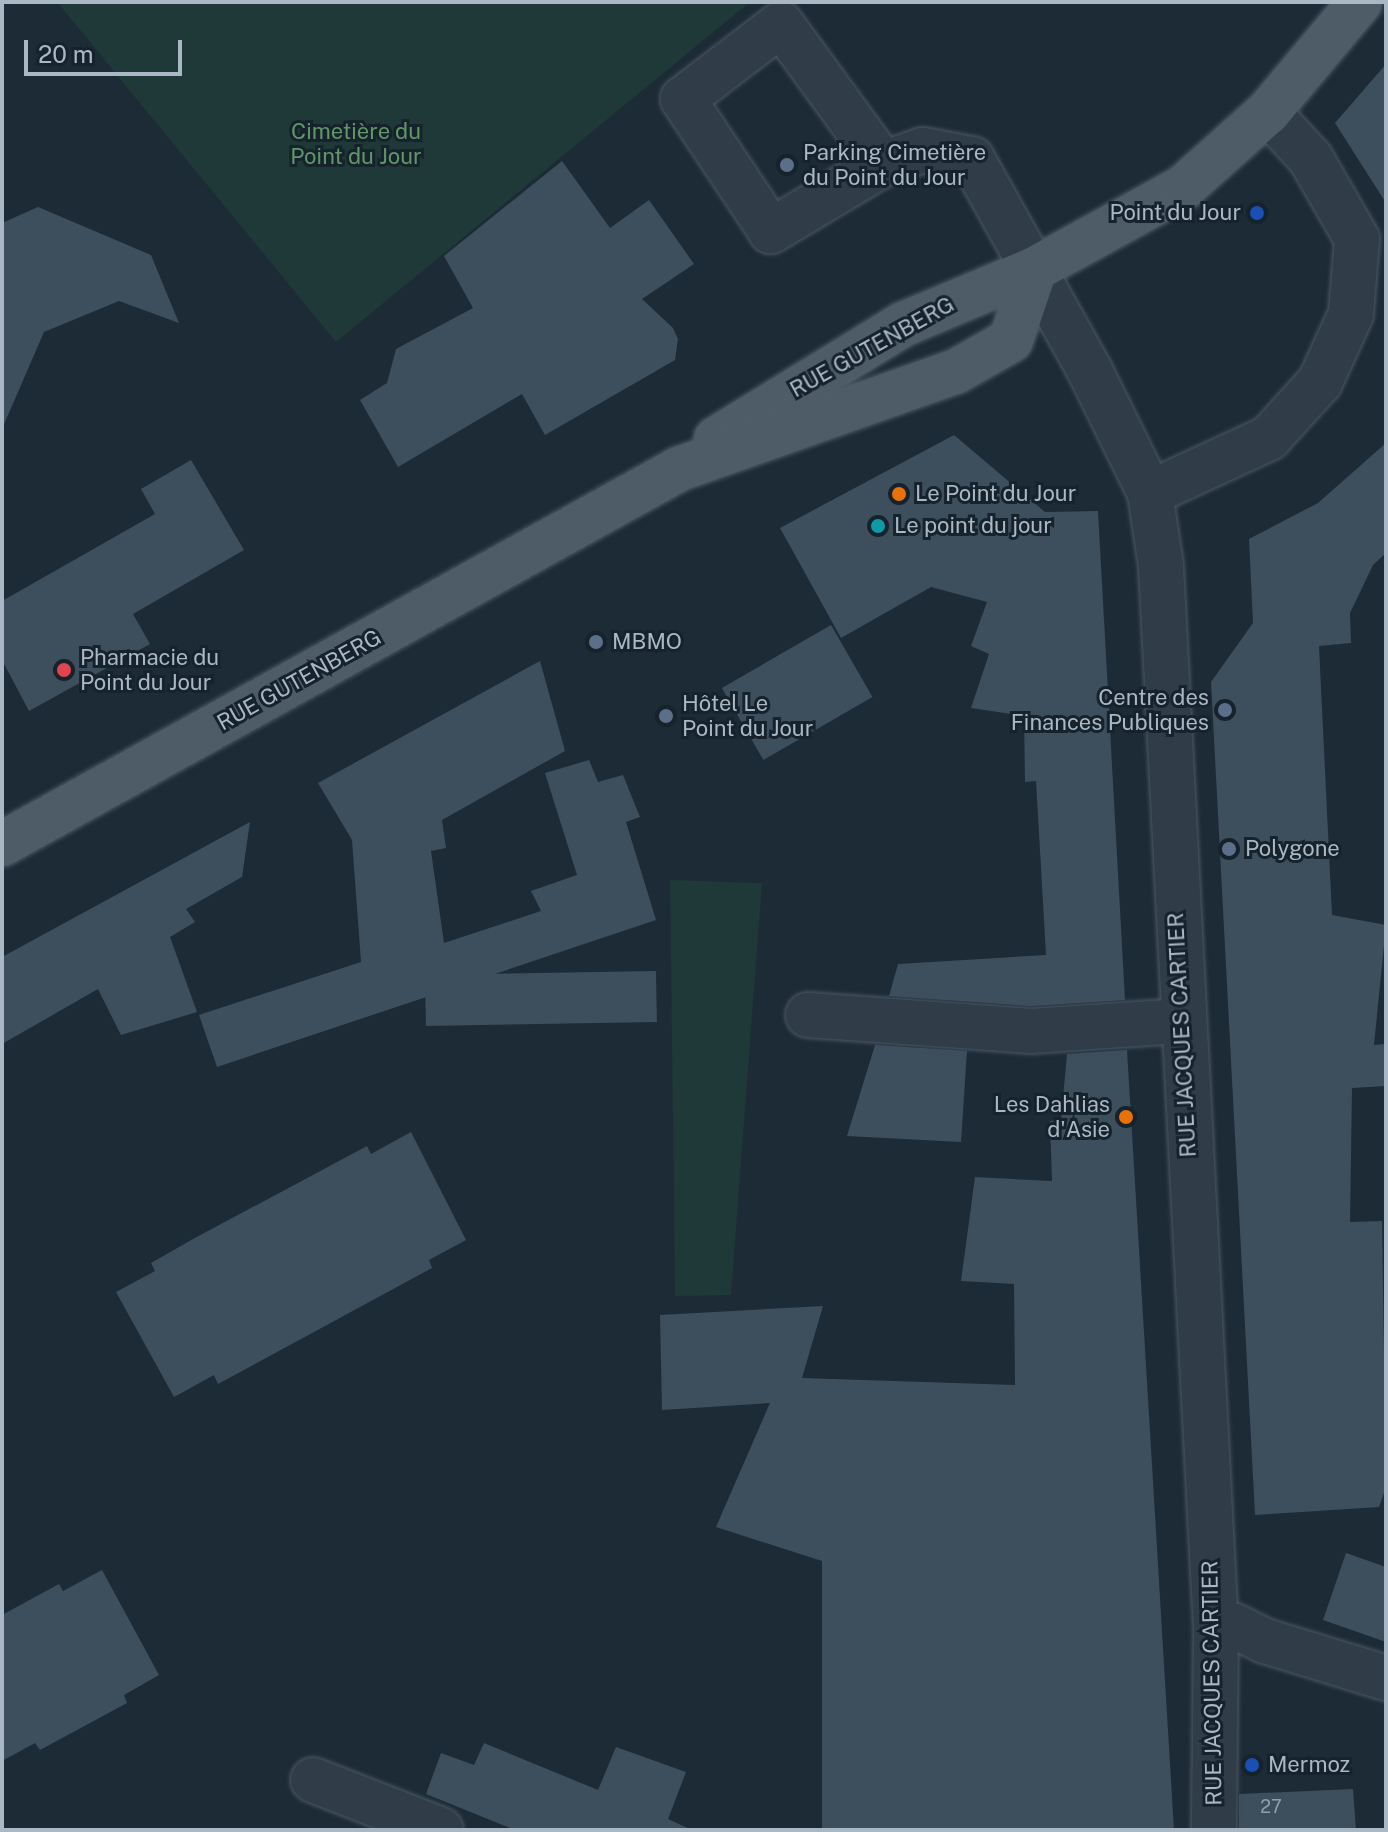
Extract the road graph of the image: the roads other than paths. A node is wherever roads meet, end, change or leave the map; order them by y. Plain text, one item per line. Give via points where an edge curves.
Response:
1 (1360, 2) edge
2 (1268, 112) junction
3 (883, 164) junction
4 (1035, 269) junction
5 (679, 469) junction
6 (1150, 493) junction
7 (2, 844) edge
8 (808, 1015) dead end
9 (1180, 1021) junction
10 (1216, 1630) junction
11 (1386, 1678) edge
12 (313, 1780) dead end
13 (441, 1830) edge
14 (1214, 1830) edge

1 - 2 main road
2 - 4 main road via 1184,187
2 - 6 street via 1311,159 1357,239 1351,314 1320,382 1269,438
3 - 3 street, RUE JACQUES CARTIER via 781,24 683,99 771,231
3 - 4 street, RUE JACQUES CARTIER via 923,150 972,159
4 - 5 main road, RUE GUTENBERG via 904,324 734,425
4 - 5 main road, RUE GUTENBERG via 1011,340 955,372
4 - 6 street, RUE JACQUES CARTIER
5 - 7 main road, RUE GUTENBERG
6 - 9 street, RUE JACQUES CARTIER via 1161,566
8 - 9 street via 1031,1031
9 - 10 street, RUE JACQUES CARTIER
10 - 11 street via 1235,1626 1265,1641
10 - 14 street, RUE JACQUES CARTIER
12 - 13 street

